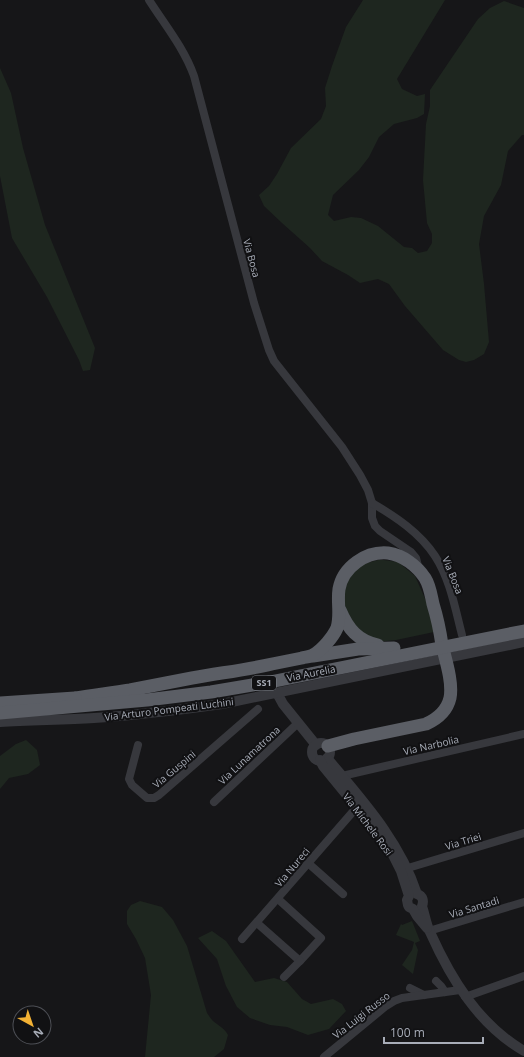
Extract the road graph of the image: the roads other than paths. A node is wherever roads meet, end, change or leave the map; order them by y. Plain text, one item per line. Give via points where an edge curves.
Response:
1 (149, 0) edge
2 (372, 503) junction
3 (419, 571) junction
4 (340, 610) junction
5 (524, 622) edge
6 (524, 631) edge
7 (462, 635) junction
8 (524, 642) edge
9 (394, 648) junction
10 (313, 656) junction
11 (277, 693) junction
12 (76, 698) junction
13 (0, 703) edge
14 (258, 709) dead end
15 (0, 713) edge
16 (0, 722) edge
17 (298, 723) junction
18 (524, 734) edge
19 (138, 745) dead end
20 (323, 753) junction
21 (342, 776) junction
22 (214, 802) dead end
23 (357, 807) junction
24 (524, 834) edge
25 (308, 863) junction
26 (408, 868) junction
27 (343, 894) dead end
28 (413, 895) junction
29 (278, 899) junction
30 (524, 902) edge
31 (257, 923) junction
32 (429, 931) junction
33 (242, 939) dead end
34 (300, 961) junction
35 (524, 976) edge
36 (284, 977) dead end
37 (436, 981) dead end
38 (410, 988) dead end
39 (445, 992) junction
40 (463, 993) junction
41 (424, 995) junction
42 (523, 1048) edge
43 (324, 1057) edge

1 - 2 street, Via Bosa via 181,47 194,76 254,303 269,350 274,361 342,447 360,474
2 - 3 street, Via Bosa via 375,526 411,552 416,558
2 - 7 street, Via Bosa via 410,529 429,547 440,564 448,585
3 - 4 highway via 396,555 384,553 367,557 351,566 342,580 339,590
3 - 20 highway via 429,586 438,624 449,679 448,703 439,716 420,726 354,739
4 - 9 highway via 346,622 360,638 368,643
4 - 10 highway via 333,636
5 - 7 highway, Via Aurelia / SS1
6 - 15 highway, Via Aurelia / SS1 via 211,692
7 - 9 highway, Via Aurelia / SS1
8 - 11 street, Via Arturo Pompeati Luchini
9 - 10 highway via 358,649
9 - 12 highway, Via Aurelia / SS1 via 200,684
10 - 12 highway
11 - 16 street, Via Arturo Pompeati Luchini via 170,711 95,718
11 - 17 street, Via Michele Rosi
12 - 13 highway, Via Aurelia / SS1
14 - 19 street, Via Guspini via 154,798 147,798 129,779
17 - 20 street, Via Michele Rosi
17 - 22 street, Via Lunamatrona
18 - 21 street, Via Narbolia
20 - 21 street, Via Michele Rosi
20 - 23 street, Via Michele Rosi via 323,766
21 - 26 street, Via Michele Rosi via 382,827
23 - 25 street, Via Nureci
23 - 28 street, Via Michele Rosi via 392,853
24 - 26 street, Via Triei
25 - 27 street
25 - 29 street, Via Nureci
26 - 28 street, Via Michele Rosi
28 - 32 street, Via Michele Rosi via 419,895 423,899 417,916
29 - 31 street, Via Nureci
29 - 34 street via 321,938
30 - 32 street, Via Santadi
31 - 33 street, Via Nureci
31 - 34 street
32 - 40 street, Via Michele Rosi
34 - 36 street
35 - 40 street, Via Luigi Russo
37 - 39 street
38 - 41 street
39 - 40 street, Via Luigi Russo
39 - 41 street, Via Luigi Russo
40 - 42 street, Via Michele Rosi via 494,1028 510,1042
41 - 43 street, Via Luigi Russo via 390,1003

